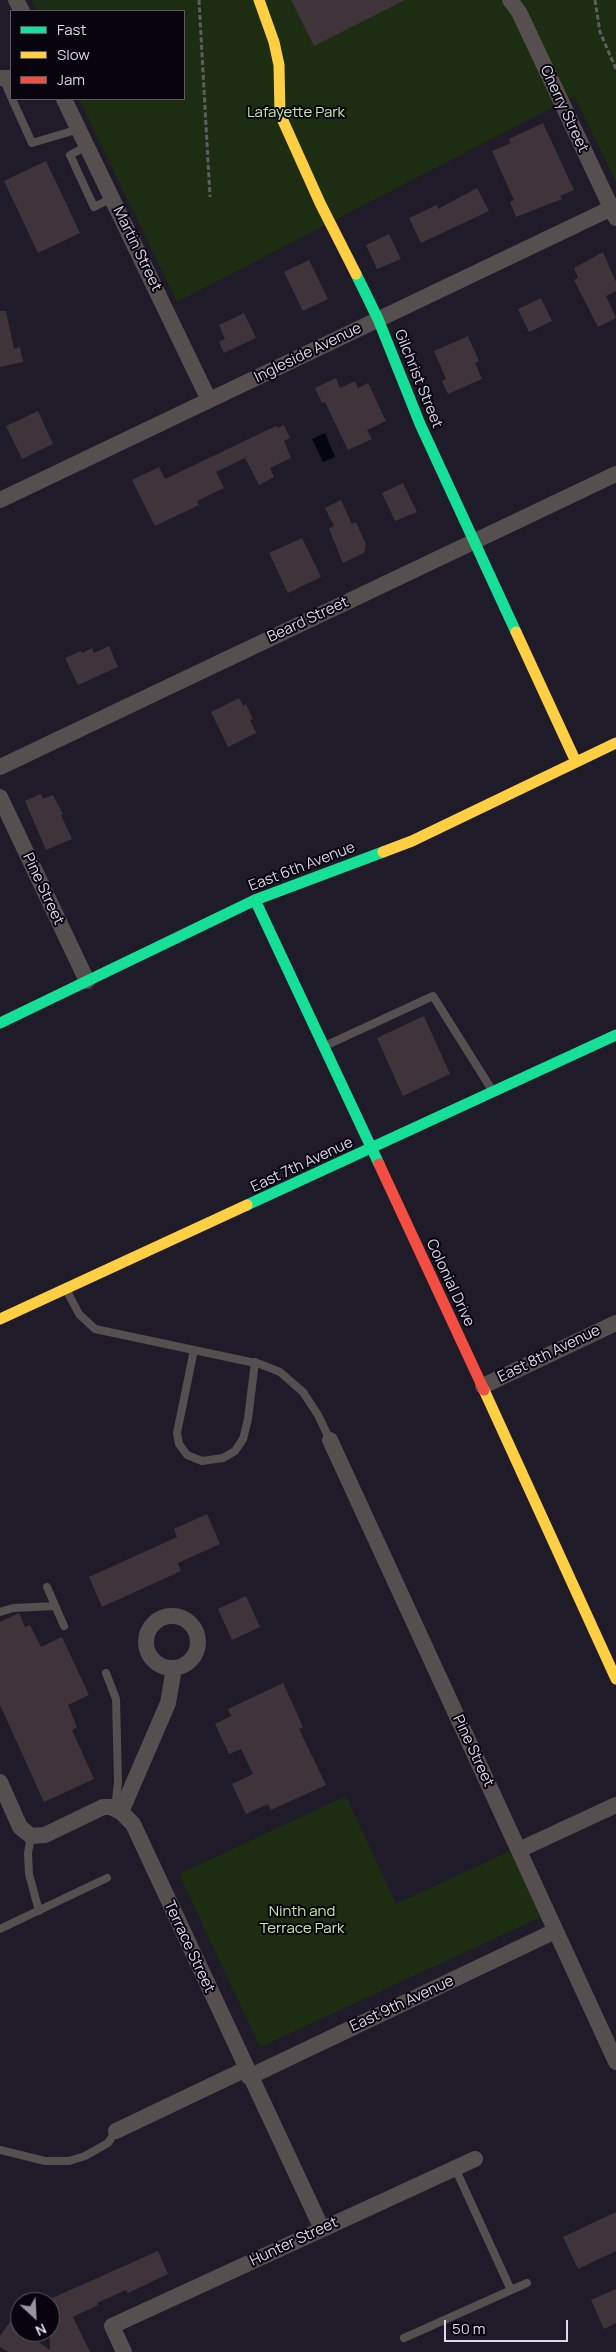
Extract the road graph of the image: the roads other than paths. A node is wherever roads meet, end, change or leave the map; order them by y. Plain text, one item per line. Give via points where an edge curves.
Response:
1 (259, 0) edge
2 (510, 0) edge
3 (5, 78) edge
4 (10, 92) edge
5 (13, 100) edge
6 (64, 100) edge
7 (79, 129) junction
8 (614, 211) edge
9 (378, 319) junction
10 (209, 400) junction
11 (616, 474) edge
12 (0, 500) edge
13 (474, 541) junction
14 (616, 743) edge
15 (576, 762) junction
16 (0, 767) edge
17 (0, 797) edge
18 (255, 900) junction
19 (87, 981) junction
20 (0, 1023) edge
21 (616, 1034) edge
22 (323, 1047) junction
23 (494, 1092) junction
24 (370, 1150) junction
25 (66, 1289) junction
26 (0, 1319) edge
27 (616, 1322) edge
28 (194, 1350) junction
29 (255, 1362) junction
30 (483, 1386) junction
31 (330, 1440) joint
32 (47, 1588) dead end
33 (55, 1606) junction
34 (0, 1612) edge
35 (64, 1626) dead end
36 (174, 1668) dead end
37 (106, 1673) dead end
38 (616, 1679) edge
39 (0, 1782) edge
40 (616, 1805) edge
41 (118, 1810) junction
42 (31, 1836) junction
43 (519, 1850) junction
44 (107, 1878) dead end
45 (39, 1910) junction
46 (0, 1929) edge
47 (555, 1931) junction
48 (616, 2062) edge
49 (247, 2073) junction
50 (116, 2131) joint
51 (0, 2150) edge
52 (476, 2159) dead end
53 (455, 2168) junction
54 (322, 2230) junction
55 (527, 2283) dead end
56 (511, 2290) junction
57 (404, 2338) dead end
58 (124, 2352) edge

1 - 9 street, Gilchrist Street via 279,65 280,114
2 - 8 street, Cherry Street via 520,12
3 - 4 lane
5 - 7 lane via 32,143
6 - 7 street, Martin Street
7 - 10 street, Martin Street
8 - 9 street, Ingleside Avenue
9 - 10 street, Ingleside Avenue
9 - 13 street, Gilchrist Street via 420,424
10 - 12 street, Ingleside Avenue
11 - 13 street, Beard Street
13 - 15 street, Gilchrist Street
13 - 16 street, Beard Street
14 - 15 street, East 6th Avenue
15 - 18 street, East 6th Avenue via 412,841
17 - 19 street, Pine Street
18 - 19 street, East 6th Avenue
18 - 22 street, Colonial Drive
19 - 20 street, East 6th Avenue
21 - 23 street, East 7th Avenue
22 - 23 lane via 433,996
22 - 24 street, Colonial Drive
23 - 24 street, East 7th Avenue
24 - 25 street, East 7th Avenue
24 - 30 street, Colonial Drive
25 - 26 street, East 7th Avenue
25 - 28 lane via 79,1314 95,1329
27 - 30 street, East 8th Avenue
28 - 29 lane
28 - 29 lane via 178,1444 187,1455 202,1460 223,1458 235,1451 243,1439
29 - 31 lane via 280,1372 303,1392
30 - 38 street, Colonial Drive
31 - 43 street, Pine Street
32 - 33 lane
33 - 34 lane via 13,1608
33 - 35 lane
36 - 41 street via 168,1703
37 - 41 lane via 116,1699
39 - 42 street via 20,1826
40 - 43 street
41 - 42 street via 103,1807 45,1835
41 - 49 street, Terrace Street via 133,1824
42 - 45 lane via 29,1874
43 - 47 street, Pine Street
44 - 45 lane
45 - 46 lane
47 - 48 street, Pine Street
47 - 49 street, East 9th Avenue
49 - 50 street, East 9th Avenue
49 - 54 street, Terrace Street
50 - 51 lane via 108,2143 69,2162 45,2161
52 - 53 street, Hunter Street
53 - 54 street, Hunter Street
53 - 56 lane
54 - 58 street, Hunter Street via 112,2326
55 - 56 lane
56 - 57 lane

